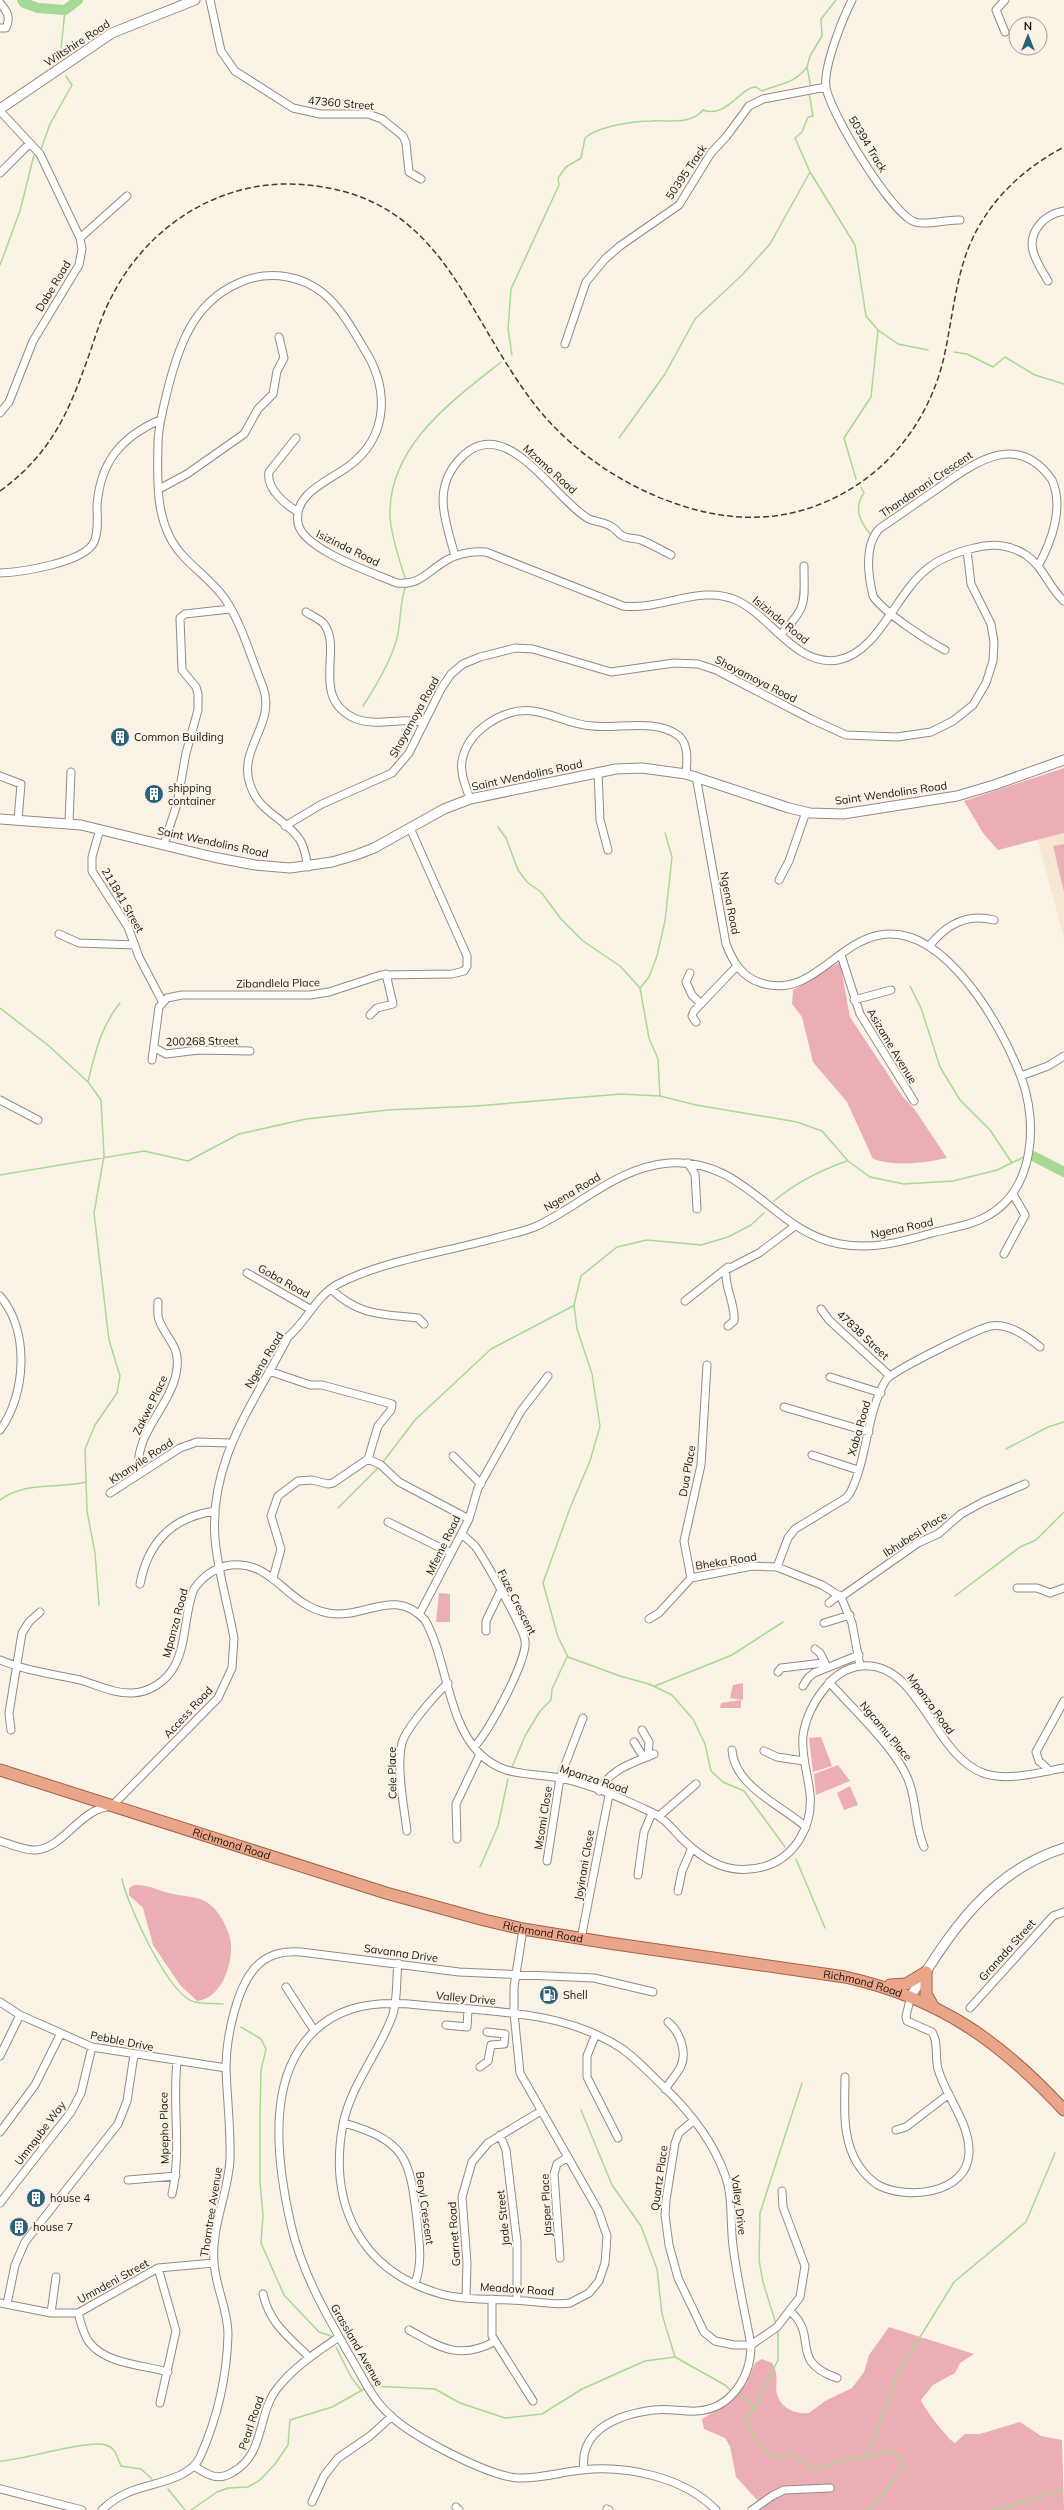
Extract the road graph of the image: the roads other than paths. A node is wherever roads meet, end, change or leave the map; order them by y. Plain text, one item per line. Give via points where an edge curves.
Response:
1 (194, 0) edge
2 (210, 0) edge
3 (852, 0) edge
4 (1005, 0) edge
5 (0, 3) edge
6 (0, 28) edge
7 (1005, 32) dead end
8 (826, 87) junction
9 (0, 110) edge
10 (30, 143) junction
11 (0, 173) edge
12 (421, 179) dead end
13 (127, 196) dead end
14 (1064, 211) edge
15 (960, 220) dead end
16 (80, 238) junction
17 (1048, 281) dead end
18 (279, 337) dead end
19 (565, 344) dead end
20 (0, 413) edge
21 (160, 420) junction
22 (296, 438) dead end
23 (159, 488) junction
24 (298, 512) junction
25 (967, 550) junction
26 (671, 555) dead end
27 (455, 556) junction
28 (804, 566) dead end
29 (1038, 566) junction
30 (0, 573) edge
31 (1064, 601) edge
32 (230, 609) junction
33 (306, 612) dead end
34 (890, 613) junction
35 (781, 634) junction
36 (945, 650) dead end
37 (424, 723) junction
38 (1064, 760) edge
39 (71, 772) dead end
40 (598, 772) junction
41 (686, 774) junction
42 (0, 776) edge
43 (696, 776) junction
44 (470, 799) junction
45 (806, 812) junction
46 (0, 819) edge
47 (18, 820) junction
48 (69, 823) junction
49 (285, 826) junction
50 (410, 828) junction
51 (100, 829) junction
52 (164, 844) junction
53 (608, 850) dead end
54 (308, 867) junction
55 (778, 880) dead end
56 (994, 920) dead end
57 (59, 934) dead end
58 (135, 945) junction
59 (930, 945) junction
60 (841, 955) junction
61 (737, 966) junction
62 (690, 973) dead end
63 (386, 974) junction
64 (891, 990) dead end
65 (854, 1000) junction
66 (162, 1001) junction
67 (701, 1004) junction
68 (370, 1015) dead end
69 (696, 1022) dead end
70 (155, 1048) junction
71 (250, 1052) dead end
72 (1064, 1056) edge
73 (152, 1060) dead end
74 (1021, 1076) junction
75 (0, 1100) edge
76 (914, 1102) dead end
77 (38, 1120) dead end
78 (688, 1163) junction
79 (1012, 1194) junction
80 (697, 1209) dead end
81 (795, 1226) junction
82 (1004, 1254) dead end
83 (730, 1266) junction
84 (247, 1273) dead end
85 (331, 1289) junction
86 (0, 1296) edge
87 (685, 1301) dead end
88 (158, 1302) dead end
89 (310, 1309) junction
90 (821, 1309) dead end
91 (424, 1324) dead end
92 (728, 1326) dead end
93 (1040, 1347) dead end
94 (707, 1366) dead end
95 (269, 1371) junction
96 (548, 1376) dead end
97 (890, 1376) junction
98 (830, 1377) dead end
99 (881, 1393) junction
100 (784, 1407) dead end
101 (0, 1430) edge
102 (869, 1432) junction
103 (230, 1443) junction
104 (812, 1455) dead end
105 (453, 1456) dead end
106 (368, 1459) junction
107 (858, 1470) junction
108 (139, 1473) junction
109 (481, 1484) junction
110 (1025, 1484) dead end
111 (110, 1493) dead end
112 (215, 1511) junction
113 (469, 1519) junction
114 (388, 1522) dead end
115 (462, 1534) junction
116 (451, 1553) junction
117 (219, 1566) junction
118 (777, 1567) junction
119 (273, 1578) junction
120 (691, 1578) junction
121 (140, 1584) dead end
122 (1017, 1588) dead end
123 (1064, 1588) edge
124 (500, 1592) junction
125 (840, 1596) junction
126 (829, 1603) dead end
127 (40, 1612) dead end
128 (420, 1614) junction
129 (850, 1615) junction
130 (649, 1619) dead end
131 (824, 1623) dead end
132 (486, 1632) dead end
133 (815, 1649) dead end
134 (859, 1655) junction
135 (0, 1660) edge
136 (825, 1665) junction
137 (860, 1666) junction
138 (16, 1667) junction
139 (778, 1672) dead end
140 (448, 1682) junction
141 (829, 1682) junction
142 (803, 1686) dead end
143 (1064, 1701) edge
144 (583, 1718) dead end
145 (11, 1730) dead end
146 (642, 1730) dead end
147 (634, 1742) dead end
148 (474, 1747) junction
149 (732, 1750) dead end
150 (764, 1751) dead end
151 (480, 1754) junction
152 (649, 1757) junction
153 (804, 1761) junction
154 (1064, 1768) edge
155 (0, 1770) edge
156 (1050, 1771) junction
157 (560, 1778) junction
158 (696, 1784) dead end
159 (599, 1790) junction
160 (609, 1795) junction
161 (112, 1806) junction
162 (652, 1812) junction
163 (659, 1816) junction
164 (806, 1827) junction
165 (407, 1831) dead end
166 (457, 1840) dead end
167 (0, 1841) edge
168 (924, 1847) dead end
169 (692, 1848) junction
170 (1064, 1848) edge
171 (547, 1861) dead end
172 (638, 1876) dead end
173 (678, 1891) dead end
174 (1064, 1912) edge
175 (523, 1929) junction
176 (581, 1939) junction
177 (398, 1963) junction
178 (926, 1972) junction
179 (515, 1975) junction
180 (869, 1982) junction
181 (286, 1987) dead end
182 (653, 1992) dead end
183 (911, 1996) junction
184 (0, 2002) edge
185 (394, 2002) junction
186 (933, 2006) junction
187 (970, 2008) dead end
188 (468, 2010) junction
189 (514, 2013) junction
190 (20, 2015) junction
191 (668, 2022) dead end
192 (446, 2025) dead end
193 (314, 2030) junction
194 (486, 2032) dead end
195 (60, 2035) junction
196 (595, 2036) junction
197 (92, 2047) junction
198 (134, 2055) junction
199 (0, 2056) edge
200 (177, 2062) junction
201 (480, 2067) dead end
202 (226, 2068) junction
203 (845, 2077) dead end
204 (665, 2088) junction
205 (949, 2094) junction
206 (1064, 2110) edge
207 (541, 2111) junction
208 (694, 2120) junction
209 (344, 2123) junction
210 (896, 2130) dead end
211 (0, 2132) edge
212 (500, 2135) junction
213 (618, 2138) dead end
214 (568, 2157) junction
215 (176, 2176) junction
216 (128, 2180) dead end
217 (782, 2191) dead end
218 (172, 2194) dead end
219 (0, 2203) edge
220 (560, 2258) dead end
221 (214, 2263) junction
222 (158, 2268) junction
223 (56, 2277) dead end
224 (415, 2284) junction
225 (263, 2294) dead end
226 (466, 2297) junction
227 (492, 2299) junction
228 (516, 2300) junction
229 (3, 2304) edge
230 (791, 2312) junction
231 (50, 2313) junction
232 (78, 2313) junction
233 (409, 2330) dead end
234 (339, 2337) junction
235 (494, 2342) junction
236 (751, 2345) junction
237 (309, 2357) junction
238 (168, 2372) junction
239 (837, 2378) dead end
240 (533, 2401) dead end
241 (160, 2403) dead end
242 (391, 2417) junction
243 (194, 2466) junction
244 (584, 2469) junction
245 (830, 2488) dead end
246 (1, 2489) dead end
247 (312, 2502) dead end
248 (82, 2510) edge
249 (102, 2510) edge
250 (716, 2510) edge
251 (752, 2510) edge

1 - 9 street, Wiltshire Road via 112,33
2 - 12 street, 47360 Street via 221,51 235,71 293,108 320,114 368,114 382,119 403,136 409,172
3 - 8 street via 836,39
4 - 7 street via 996,10
5 - 6 street via 7,11 9,19 6,28
8 - 15 street, 50394 Track via 851,141 888,197 905,217 916,223
8 - 19 street, 50395 Track via 763,99 749,106 711,153 679,205 620,246 592,274 586,282
9 - 10 street, Dabe Road
10 - 11 street
10 - 16 street, Dabe Road via 44,162
13 - 16 street
14 - 17 street via 1043,221 1031,240 1034,256
16 - 20 street, Dabe Road via 79,265 33,341 9,402
18 - 23 street via 284,358 277,371 273,394 258,409 244,434 187,474
21 - 23 street
21 - 24 street via 181,342 216,295 232,285 273,275 290,277 311,285 335,306 374,364 381,383 382,411 373,439 364,452 350,466 305,497
21 - 30 street via 132,435 111,458 100,484 96,537 88,550 40,568
22 - 24 street via 269,472 268,478 272,489
23 - 32 street via 163,523 171,540 183,556 218,590
24 - 27 street, Isizinda Road via 300,532 310,543 397,583 406,584 420,580
25 - 29 street, Isizinda Road via 985,545 1005,546 1026,555
25 - 34 street, Isizinda Road via 927,569
25 - 37 street, Shayamoya Road via 971,584 991,624 994,642 993,661 986,683 973,704 953,721 924,735 865,737 846,734 716,670 698,664 674,663 611,672 526,648 497,652 463,664 446,681
26 - 27 street, Mzamo Road via 640,540 622,536 613,527 590,519 520,456 505,447 492,445 475,448 463,456 449,473 444,485 442,509
27 - 35 street, Isizinda Road via 486,552 624,606 646,608 704,595 729,598 746,605
28 - 35 street via 802,608 799,616
29 - 31 street, Isizinda Road
29 - 34 street, Thandanani Crescent via 1059,521 1060,502 1054,483 1042,468 1024,457 1001,454 988,457 964,470 872,536 868,553 872,592 877,602
32 - 49 street via 267,700 264,721 248,766 248,778 257,801
32 - 52 street via 183,614 179,621 181,668 197,690 198,710 186,753 177,804
33 - 37 street via 327,628 330,682 341,708 355,718 367,722
34 - 35 street, Isizinda Road via 866,646 838,660 822,660 809,656
34 - 36 street, Thandanani Crescent
37 - 49 street, Shayamoya Road via 409,753 392,773 322,804
38 - 45 street, Saint Wendolins Road via 957,796 854,813
39 - 48 street
40 - 41 street, Saint Wendolins Road via 642,768
40 - 44 street, Saint Wendolins Road
40 - 53 street via 600,820
41 - 43 street, Saint Wendolins Road
41 - 44 street via 684,744 680,737 662,727 580,725 534,711 513,712 496,718 485,726 464,754 462,769
42 - 47 street via 21,784
43 - 45 street, Saint Wendolins Road
43 - 61 street, Ngena Road via 726,944
44 - 50 street, Saint Wendolins Road via 444,809
45 - 55 street via 786,867
46 - 47 street, Saint Wendolins Road
47 - 48 street, Saint Wendolins Road
48 - 51 street, Saint Wendolins Road
49 - 54 street via 299,839
50 - 54 street, Saint Wendolins Road via 356,855
50 - 63 street, Zibandlela Place via 468,956 468,966 458,974
51 - 52 street, Saint Wendolins Road
51 - 58 street, 211841 Street via 92,857 92,871 128,927
52 - 54 street, Saint Wendolins Road via 255,865
56 - 59 street via 972,918 956,921
57 - 58 street via 79,943
58 - 66 street, 211841 Street
59 - 60 street, Ngena Road via 907,935 881,934 867,938
59 - 74 street, Ngena Road via 945,958 986,1007
60 - 61 street, Ngena Road via 810,977 793,984 778,986 752,979
60 - 65 street, Asizame Avenue
61 - 67 street
62 - 67 street via 686,982 692,995
63 - 66 street, Zibandlela Place via 371,976 323,993 182,995
63 - 68 street via 393,1004 377,1008
64 - 65 street, Asizame Avenue
65 - 76 street, Asizame Avenue via 866,1026
66 - 70 street via 159,1007
67 - 69 street via 692,1014
70 - 71 street, 200268 Street via 166,1054 199,1050
70 - 73 street
72 - 74 street via 1048,1066
74 - 79 street, Ngena Road via 1029,1106 1031,1136 1026,1165
75 - 77 street
78 - 80 street via 695,1174
78 - 81 street, Ngena Road via 721,1172 740,1182
78 - 85 street, Ngena Road via 654,1164 630,1172 536,1227 369,1272
79 - 81 street, Ngena Road via 986,1217 873,1247 829,1242
79 - 82 street via 1025,1215
81 - 83 street via 759,1253
83 - 87 street
83 - 92 street via 726,1270 726,1276 734,1322
84 - 89 street, Goba Road
85 - 89 street, Ngena Road
85 - 91 street via 355,1308 396,1317 418,1318
86 - 101 street via 15,1320 20,1346 19,1376 13,1407
88 - 108 street, Zakwe Place via 159,1320 174,1345 177,1356 176,1374 140,1451
89 - 95 street, Ngena Road via 288,1337
90 - 97 street, 47838 Street via 829,1320
93 - 97 street, Xaba Road via 1026,1335 991,1326 909,1364
94 - 120 street, Dua Place via 701,1465 684,1541
95 - 103 street, Ngena Road
95 - 106 street via 310,1385 322,1385 392,1405 378,1426
96 - 109 street, Mfeme Road via 521,1411
97 - 99 street, Xaba Road
98 - 99 street
99 - 102 street, Xaba Road
100 - 102 street
102 - 107 street, Xaba Road
103 - 108 street, Khanyile Road via 190,1444
103 - 112 street, Ngena Road via 219,1480
104 - 107 street
105 - 109 street
106 - 113 street via 381,1465 399,1482
106 - 119 street via 333,1483 298,1481 283,1490 274,1504 272,1524 281,1548
107 - 118 street, Xaba Road via 846,1498 792,1532
108 - 111 street, Khanyile Road
109 - 113 street, Mfeme Road via 475,1495
110 - 125 street, Ibhubesi Place via 961,1514 938,1534 918,1543
112 - 117 street, Ngena Road
112 - 121 street via 190,1517 164,1533 150,1553
113 - 115 street, Mfeme Road
114 - 116 street
115 - 116 street, Mfeme Road
115 - 124 street, Fuze Crescent via 475,1546
116 - 128 street, Mfeme Road
117 - 119 street via 248,1565
117 - 138 street, Mpanza Road via 194,1589 175,1665 162,1681 148,1690 134,1693 115,1691
117 - 161 street, Access Road via 234,1645 232,1668 226,1685 207,1711
118 - 120 street, Bheka Road via 752,1566
118 - 125 street, Bheka Road via 822,1585
119 - 128 street via 296,1600 327,1613 350,1613 394,1604 409,1607
120 - 130 street, Bheka Road
122 - 123 street via 1037,1588 1050,1593
124 - 132 street via 486,1621
124 - 148 street, Fuze Crescent via 524,1635 525,1650 485,1736
125 - 126 street, Ibhubesi Place
125 - 129 street
127 - 138 street via 28,1622 23,1631
128 - 140 street, Mpanza Road via 429,1627
129 - 131 street
129 - 134 street
133 - 136 street via 820,1653
134 - 136 street
134 - 137 street
135 - 138 street, Mpanza Road
136 - 139 street via 781,1668
136 - 142 street via 810,1675
137 - 141 street, Mpanza Road via 844,1671
137 - 156 street, Mpanza Road via 890,1672 902,1681 952,1752 982,1773 1008,1776
138 - 145 street via 9,1713
140 - 148 street, Mpanza Road via 459,1720
140 - 165 street, Cele Place via 428,1704 402,1743 401,1786
141 - 153 street, Mpanza Road via 820,1693 805,1724
141 - 168 street, Ngcamu Place via 894,1755 903,1769 910,1785 916,1827
143 - 156 street via 1036,1752 1039,1761
144 - 157 street, Msomi Close
146 - 152 street via 649,1742
147 - 152 street
148 - 151 street, Mpanza Road
149 - 164 street via 734,1765 746,1782
150 - 153 street via 777,1757
151 - 157 street, Mpanza Road via 508,1771 527,1776
151 - 166 street via 456,1804
152 - 159 street via 609,1775
153 - 164 street, Mpanza Road via 811,1801
154 - 156 street, Mpanza Road
155 - 161 highway, Richmond Road
157 - 159 street, Mpanza Road
157 - 171 street, Msomi Close
158 - 163 street
159 - 160 street, Mpanza Road
160 - 162 street, Mpanza Road
160 - 176 street, Joyinani Close
161 - 167 street via 100,1807 53,1843 40,1849 34,1850
161 - 175 highway, Richmond Road via 386,1894
162 - 163 street, Mpanza Road
162 - 172 street via 644,1832
163 - 169 street, Mpanza Road
164 - 169 street, Mpanza Road via 798,1842 783,1858 752,1869 725,1868 712,1863
169 - 173 street via 682,1872
170 - 178 street via 1032,1862 982,1896
174 - 187 street, Granada Street via 1053,1916
175 - 176 highway, Richmond Road
175 - 179 street, Meadow Road
176 - 180 highway, Richmond Road
177 - 179 street, Savanna Drive via 459,1972
177 - 185 street, Meadow Road
177 - 202 street, Savanna Drive via 289,1951 262,1962 248,1978 241,1992 229,2040
178 - 180 highway via 912,1982 899,1986
178 - 183 street
178 - 186 highway via 926,1994
179 - 182 street, Savanna Drive via 594,1978
179 - 189 street, Meadow Road
180 - 183 highway, Richmond Road
181 - 193 street
183 - 186 highway, Richmond Road
183 - 205 street via 907,2021 932,2032 938,2069
184 - 190 street, Pebble Drive
185 - 188 street, Valley Drive
185 - 193 street, Grassland Avenue via 375,2003 347,2010
185 - 209 street, Meadow Road via 392,2016 358,2083
186 - 206 highway, Richmond Road via 1008,2054
188 - 189 street, Valley Drive
188 - 192 street via 467,2027
189 - 196 street, Valley Drive via 547,2018
189 - 207 street, Meadow Road via 520,2073
190 - 195 street, Pebble Drive
190 - 199 street
191 - 204 street via 677,2032 682,2056 680,2068
193 - 234 street, Grassland Avenue via 300,2047 283,2084 280,2148 282,2175 297,2249 320,2304
194 - 201 street via 505,2034 504,2044 491,2045 488,2061
195 - 197 street, Pebble Drive
195 - 211 street via 35,2085
196 - 204 street, Valley Drive via 622,2049
196 - 213 street via 586,2056 587,2077
197 - 198 street, Pebble Drive
197 - 219 street, Umnqube Way via 81,2093 71,2112
198 - 200 street, Pebble Drive
198 - 229 street via 123,2116 25,2242
200 - 202 street, Pebble Drive
200 - 215 street, Mpepho Place via 174,2092 178,2154
202 - 221 street, Thorntree Avenue via 230,2160 213,2252
203 - 205 street via 846,2129 853,2155 874,2182 889,2190 934,2190 948,2185 960,2176 966,2165 968,2145
204 - 208 street, Valley Drive via 685,2107
205 - 210 street via 906,2127
207 - 212 street, Garnet Road
207 - 214 street, Meadow Road
208 - 236 street, Valley Drive via 720,2164 727,2182 733,2248
208 - 236 street, Quartz Place via 683,2128 676,2138 666,2200 665,2215 675,2272 698,2321 708,2336 723,2344
209 - 224 street, Meadow Road via 340,2171 342,2195 350,2222 365,2244 386,2266 401,2278
209 - 224 street, Beryl Crescent via 380,2136 396,2149 408,2165 413,2184 421,2262
212 - 226 street, Garnet Road via 476,2155 463,2186
212 - 228 street, Jade Street via 506,2150 517,2242
214 - 220 street, Jasper Place via 557,2164 554,2174
214 - 228 street, Meadow Road via 606,2227 606,2257 599,2281 589,2293 570,2302
215 - 216 street
215 - 218 street, Mpepho Place
217 - 230 street via 782,2207 805,2266 803,2287
221 - 222 street, Umndeni Street
221 - 243 street, Thorntree Avenue via 227,2324 226,2361 222,2391 213,2422
222 - 232 street, Umndeni Street
222 - 238 street via 175,2325 174,2347
223 - 231 street
224 - 226 street, Meadow Road via 441,2294
225 - 237 street via 266,2309 272,2320
226 - 227 street, Meadow Road
227 - 228 street, Meadow Road
227 - 235 street via 491,2332
229 - 231 street, Umndeni Street
230 - 236 street via 777,2327
230 - 239 street via 802,2324 810,2363 825,2374
231 - 232 street, Umndeni Street
232 - 238 street via 83,2332 97,2350 116,2359
233 - 235 street via 434,2344 458,2352 479,2350
234 - 237 street, Pearl Road
234 - 242 street, Grassland Avenue via 371,2392
235 - 240 street
236 - 244 street, Valley Drive via 747,2374 732,2396 713,2408 697,2411 646,2411 602,2427 583,2451
237 - 243 street, Pearl Road via 284,2380 271,2397 258,2440 246,2463 222,2477 212,2476
238 - 241 street
242 - 244 street, Grassland Avenue via 455,2456 507,2476 523,2478
242 - 247 street via 370,2436 338,2458 324,2476
243 - 249 street via 168,2479 127,2493
244 - 250 street, Grassland Avenue via 608,2469 652,2477 691,2490
245 - 251 street via 784,2490
246 - 248 street

